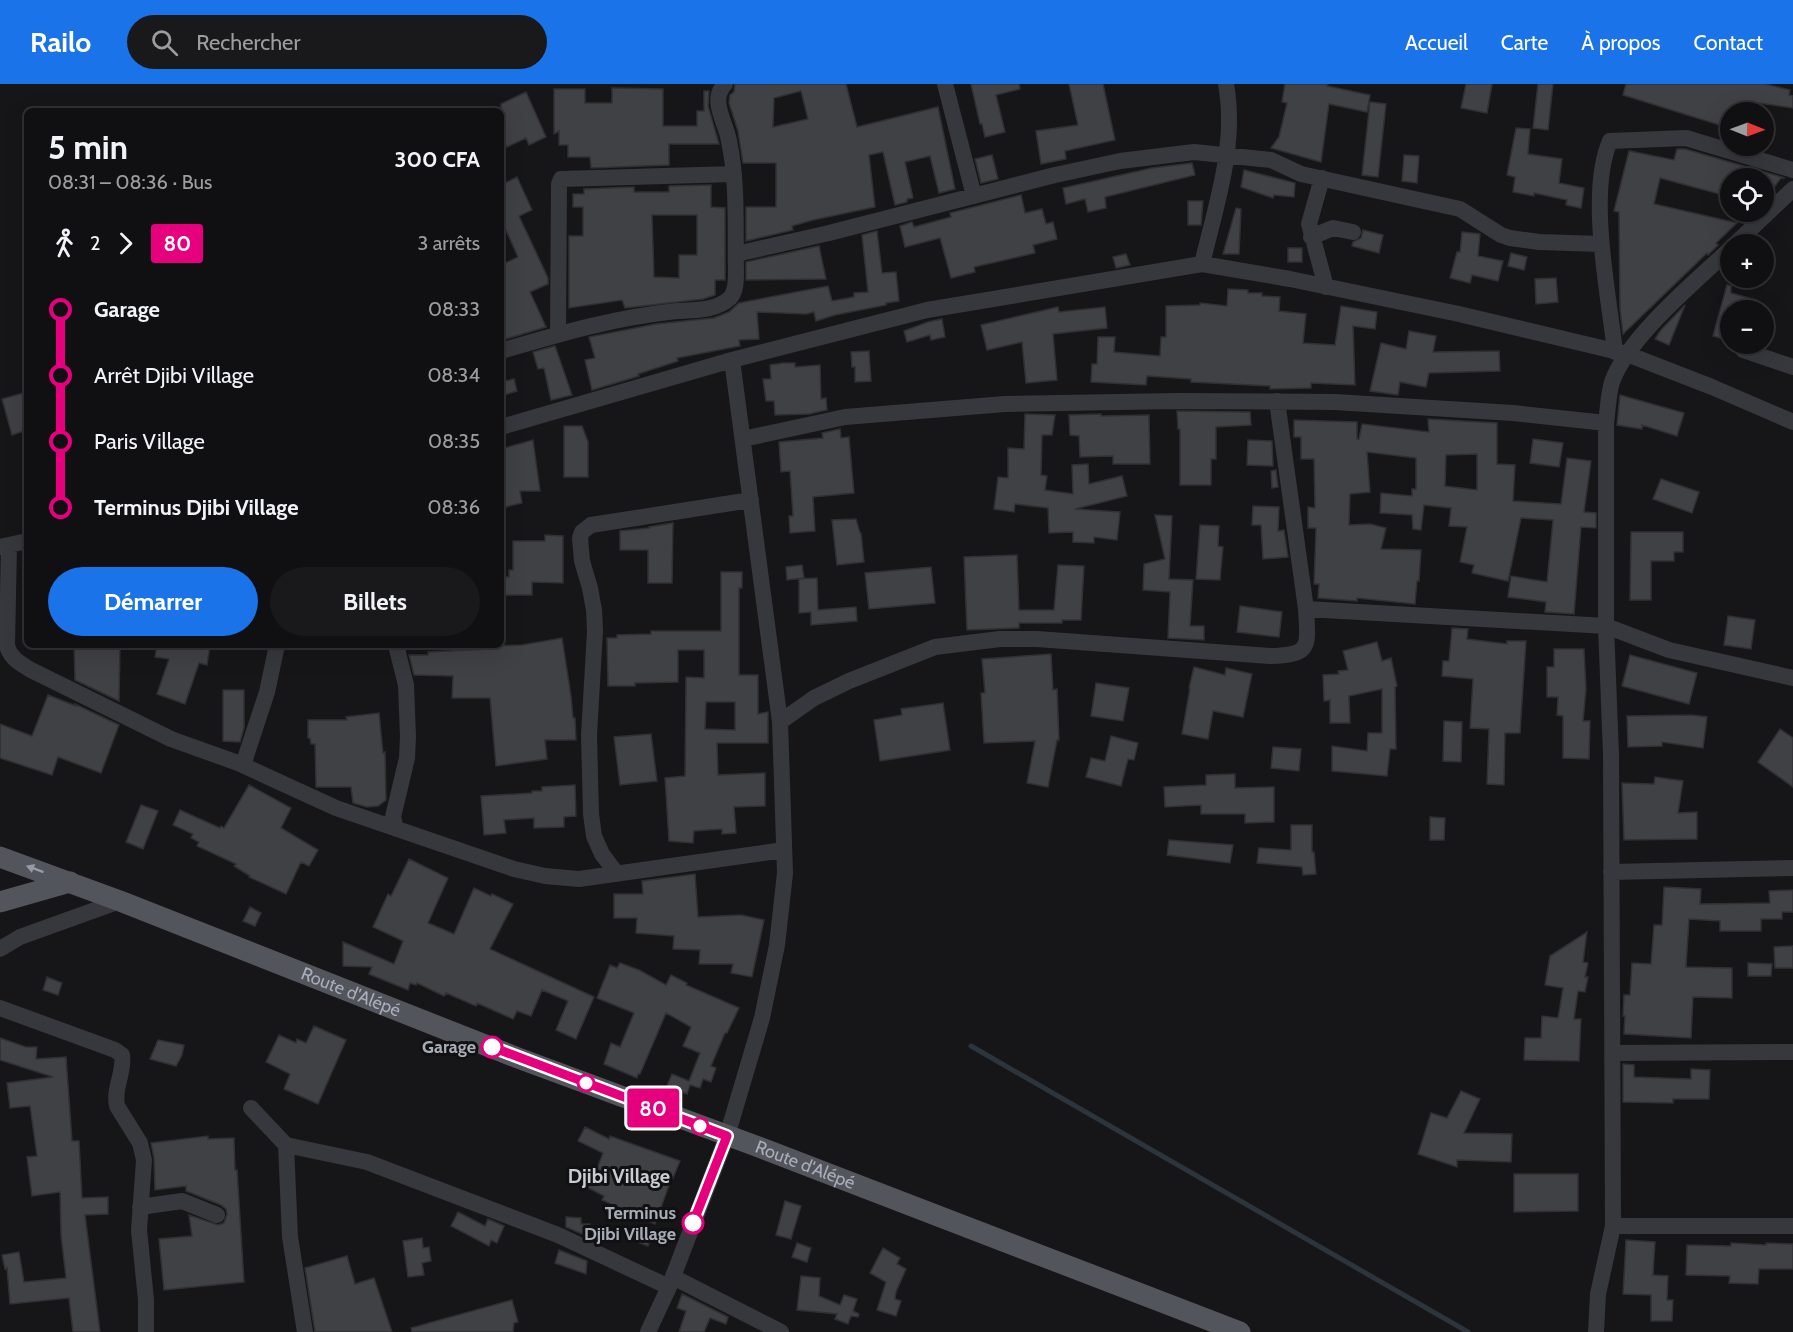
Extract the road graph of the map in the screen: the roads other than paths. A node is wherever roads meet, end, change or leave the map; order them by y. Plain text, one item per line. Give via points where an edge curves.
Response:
1 (725, 84) edge
2 (945, 84) edge
3 (1226, 84) edge
4 (1228, 156) junction
5 (1793, 170) edge
6 (734, 174) junction
7 (1322, 178) junction
8 (1793, 189) edge
9 (974, 196) junction
10 (1353, 232) dead end
11 (1746, 234) edge
12 (1311, 237) junction
13 (1601, 244) junction
14 (736, 254) junction
15 (1720, 259) edge
16 (1202, 264) junction
17 (1326, 287) junction
18 (558, 334) junction
19 (504, 350) edge
20 (1621, 353) junction
21 (1755, 354) edge
22 (732, 360) junction
23 (1793, 367) edge
24 (1277, 401) junction
25 (1791, 419) edge
26 (1606, 423) junction
27 (504, 426) edge
28 (743, 439) junction
29 (751, 500) junction
30 (24, 542) edge
31 (4, 546) edge
32 (1306, 609) junction
33 (1606, 626) junction
34 (276, 648) edge
35 (397, 648) edge
36 (1793, 678) edge
37 (780, 722) junction
38 (243, 765) junction
39 (396, 829) junction
40 (784, 850) junction
41 (0, 857) edge
42 (1793, 868) edge
43 (1611, 872) junction
44 (617, 874) junction
45 (70, 882) junction
46 (0, 902) edge
47 (120, 902) junction
48 (0, 949) edge
49 (0, 1008) edge
50 (1793, 1052) edge
51 (1612, 1053) junction
52 (251, 1108) dead end
53 (727, 1136) junction
54 (286, 1145) junction
55 (140, 1207) junction
56 (217, 1215) dead end
57 (1613, 1226) junction
58 (1793, 1226) edge
59 (671, 1282) junction
60 (146, 1332) edge
61 (305, 1332) edge
62 (648, 1332) edge
63 (781, 1332) edge
64 (1240, 1332) edge
65 (1596, 1332) edge

1 - 6 street via 718,100
2 - 9 street
3 - 4 street
4 - 7 street via 1271,160 1301,174
4 - 9 street via 1194,152 1120,161
4 - 16 street
5 - 13 street via 1686,138 1613,140 1608,146 1599,206
6 - 14 street
6 - 18 street via 561,179
7 - 12 street via 1309,224
7 - 13 street via 1460,209 1510,238
8 - 11 street
9 - 14 street
10 - 12 street via 1333,228
12 - 17 street
13 - 20 street
14 - 18 street via 733,293 721,303 589,325
15 - 20 street
16 - 17 street
16 - 22 street via 927,310
17 - 20 street
18 - 19 street
20 - 25 street
20 - 26 street
21 - 23 street
22 - 27 street
22 - 28 street
24 - 26 street via 1513,413
24 - 28 street via 1005,404 845,417
24 - 32 street
26 - 33 street
28 - 29 street
29 - 37 street
29 - 44 street via 591,525 582,532 582,561 595,631 589,735 591,814 594,836
30 - 31 street
31 - 38 street via 10,655 31,670 137,723
32 - 33 street
32 - 37 street via 1305,648 1284,656 1037,639 966,642 935,647 849,681 814,698
33 - 36 street via 1669,650
33 - 43 street
34 - 38 street via 267,692
35 - 39 street via 406,685 408,737 393,817
37 - 40 street
38 - 39 street via 336,808
39 - 44 street via 545,876 579,879
40 - 44 street
40 - 53 street via 777,945 767,997
45 -> 41 main road, Route d'Alépé
42 - 43 street
43 - 51 street
45 - 46 main road
45 - 47 main road, Route d'Alépé
47 - 48 street via 20,937
47 - 53 main road, Route d'Alépé
49 - 55 street via 122,1055 116,1099 140,1143 144,1160
50 - 51 street
51 - 57 street
52 - 54 street
53 - 59 street
53 - 64 main road, Route d'Alépé
54 - 59 street via 367,1162
54 - 61 street via 290,1237
55 - 56 street via 182,1201
55 - 60 street
57 - 58 street
57 - 65 street via 1598,1294
59 - 62 street
59 - 63 street

